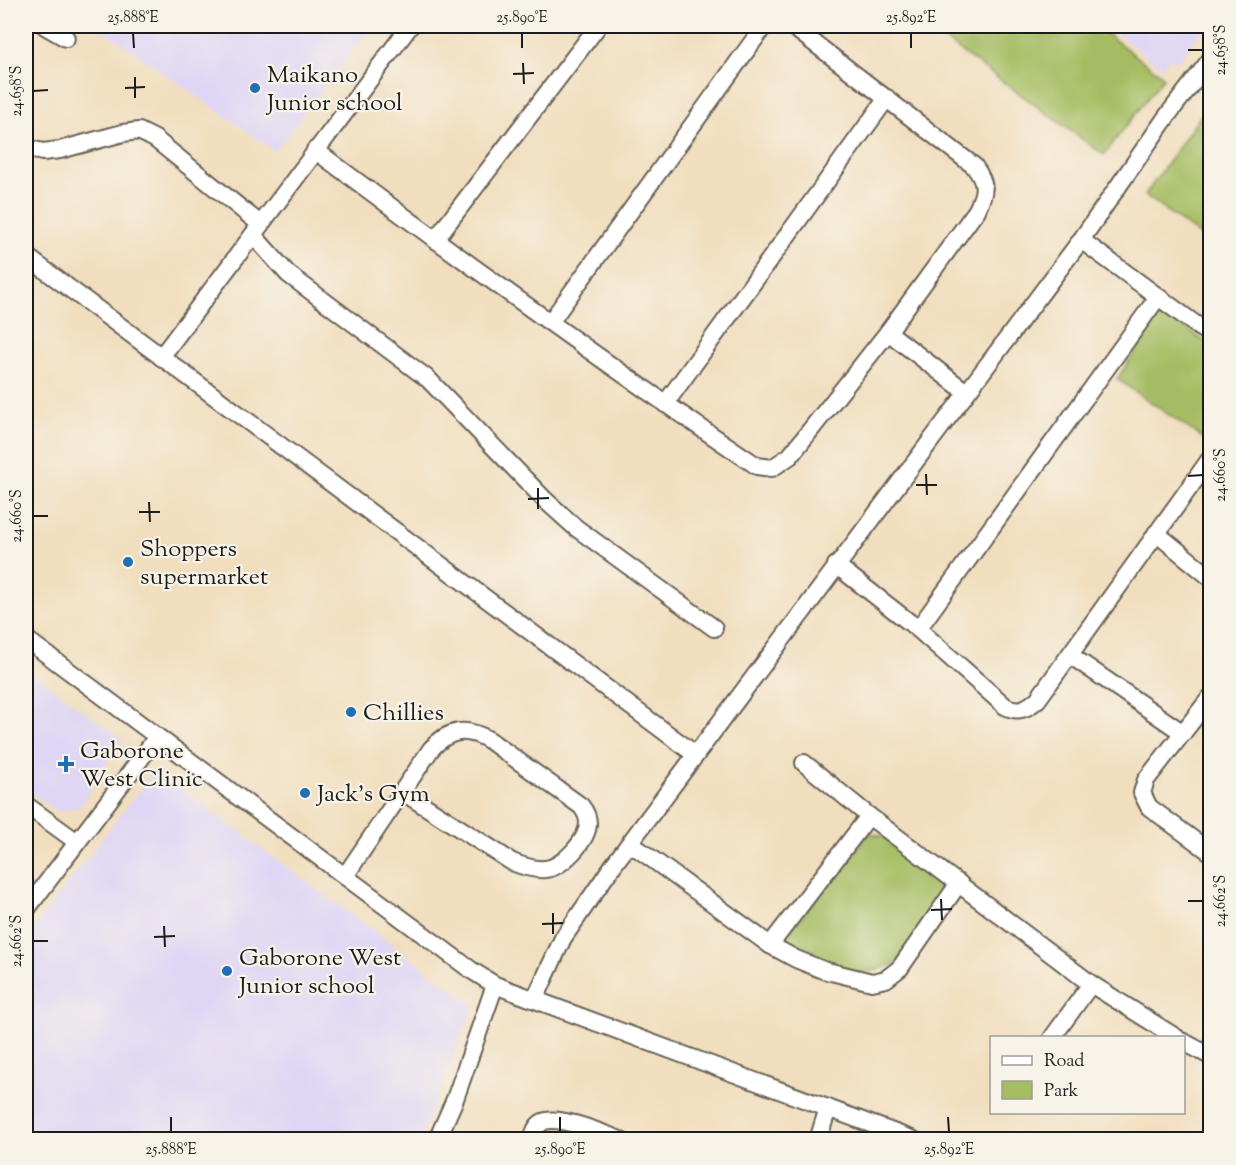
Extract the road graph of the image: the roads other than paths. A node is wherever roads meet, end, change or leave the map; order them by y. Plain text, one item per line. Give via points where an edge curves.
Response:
1 (45, 26) edge
2 (410, 26) edge
3 (598, 26) edge
4 (765, 26) edge
5 (792, 26) edge
6 (66, 38) dead end
7 (1210, 60) edge
8 (887, 98) junction
9 (26, 147) edge
10 (315, 150) junction
11 (256, 229) junction
12 (435, 240) junction
13 (1081, 240) junction
14 (26, 256) edge
15 (1158, 297) junction
16 (551, 321) junction
17 (888, 332) junction
18 (1210, 335) edge
19 (161, 357) junction
20 (966, 392) junction
21 (665, 404) junction
22 (1210, 459) edge
23 (1156, 533) junction
24 (836, 565) junction
25 (1210, 577) edge
26 (714, 628) dead end
27 (918, 629) junction
28 (26, 639) edge
29 (1070, 655) junction
30 (1210, 698) edge
31 (1183, 733) junction
32 (157, 736) junction
33 (696, 755) junction
34 (804, 763) dead end
35 (403, 792) junction
36 (26, 805) edge
37 (869, 816) junction
38 (77, 843) junction
39 (630, 843) junction
40 (1210, 852) edge
41 (345, 876) junction
42 (959, 883) junction
43 (26, 910) edge
44 (770, 945) junction
45 (1091, 984) junction
46 (495, 985) junction
47 (535, 999) junction
48 (1053, 1036) edge
49 (1174, 1036) edge
50 (1185, 1043) edge
51 (1210, 1056) edge
52 (828, 1108) junction
53 (437, 1140) edge
54 (532, 1140) edge
55 (620, 1140) edge
56 (818, 1140) edge
57 (914, 1140) edge

1 - 6 street
2 - 10 street
3 - 12 street
4 - 16 street
5 - 8 street
7 - 13 street
8 - 17 street via 974,166 983,179 984,193 977,210
8 - 21 street
9 - 11 street via 43,152 60,150 140,131 155,139
10 - 11 street
10 - 12 street
11 - 19 street
11 - 26 street via 288,274 428,379 575,527
12 - 16 street
13 - 15 street
13 - 20 street
14 - 19 street
15 - 18 street
15 - 27 street
16 - 21 street
17 - 20 street
17 - 21 street via 790,456 772,468 757,466
19 - 33 street
20 - 24 street
22 - 23 street
23 - 25 street
23 - 29 street
24 - 27 street
24 - 33 street
27 - 29 street via 1012,710 1021,710 1038,699
28 - 32 street
29 - 31 street
30 - 31 street
31 - 40 street via 1146,780 1142,793 1149,807
32 - 38 street
32 - 41 street
33 - 39 street
34 - 37 street
35 - 35 street via 431,749 451,733 463,731 478,734 581,806 587,814 588,826 575,850 561,864 545,870 526,867
35 - 41 street
36 - 38 street
37 - 42 street
37 - 44 street
38 - 43 street
39 - 44 street
39 - 47 street via 563,938
41 - 46 street
42 - 44 street via 900,968 886,979 872,982 823,970
42 - 45 street
45 - 48 street
45 - 49 street
46 - 47 street
46 - 53 street
47 - 52 street
50 - 51 street
52 - 56 street
52 - 57 street
54 - 55 street via 541,1123 553,1120

